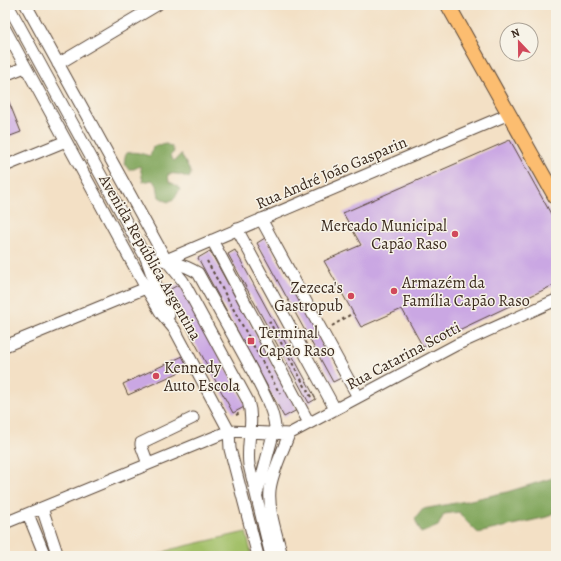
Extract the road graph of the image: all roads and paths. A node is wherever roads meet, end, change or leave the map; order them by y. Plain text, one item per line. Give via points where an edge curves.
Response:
1 (8, 5) edge
2 (26, 5) edge
3 (157, 5) edge
4 (448, 5) edge
5 (5, 29) edge
6 (58, 64) junction
7 (25, 67) junction
8 (5, 75) edge
9 (509, 114) junction
10 (66, 141) junction
11 (5, 166) edge
12 (556, 198) edge
13 (261, 219) junction
14 (237, 229) junction
15 (212, 240) junction
16 (146, 258) junction
17 (166, 260) junction
18 (207, 262) dead end
19 (153, 278) junction
20 (146, 288) junction
21 (556, 300) edge
22 (353, 313) dead end
23 (267, 318) dead end
24 (331, 327) dead end
25 (175, 330) junction
26 (5, 346) edge
27 (290, 351) dead end
28 (286, 353) junction
29 (282, 355) dead end
30 (358, 397) junction
31 (311, 398) dead end
32 (283, 399) dead end
33 (335, 409) junction
34 (192, 418) dead end
35 (309, 423) junction
36 (229, 431) junction
37 (250, 432) junction
38 (274, 433) junction
39 (289, 434) junction
40 (148, 464) junction
41 (256, 496) junction
42 (42, 508) junction
43 (28, 514) junction
44 (5, 523) edge
45 (44, 556) edge
46 (58, 556) edge
47 (258, 556) edge
48 (271, 556) edge
49 (282, 556) edge

1 - 16 street
2 - 6 street, Avenida República Argentina
3 - 6 street
4 - 9 main road
5 - 7 street, Avenida República Argentina
6 - 17 street, Avenida República Argentina
7 - 8 street
7 - 10 street, Avenida República Argentina
9 - 12 main road
9 - 13 street, Rua André João Gasparin
10 - 11 street
10 - 20 street, Avenida República Argentina
13 - 14 street, Rua André João Gasparin
13 - 30 street
14 - 15 street, Rua André João Gasparin
14 - 33 street
15 - 17 street, Rua André João Gasparin
15 - 35 street
16 - 17 street
16 - 19 street
17 - 19 street
17 - 37 street, Avenida República Argentina via 183,281 248,401 252,417
17 - 38 street via 198,273 271,408
18 - 32 path
19 - 20 street
19 - 25 street
20 - 25 street, Avenida República Argentina
20 - 26 street
21 - 30 street, Rua Catarina Scotti via 476,336
22 - 24 path
23 - 28 path
25 - 36 street, Avenida República Argentina
27 - 28 path
28 - 29 path
28 - 31 path
30 - 33 street, Rua Catarina Scotti
33 - 35 street, Rua Catarina Scotti
34 - 40 street via 141,443
35 - 39 street, Rua Catarina Scotti
36 - 37 street
36 - 40 street
36 - 47 street, Avenida República Argentina via 230,449
37 - 38 street
37 - 41 street, Avenida República Argentina via 248,454
38 - 39 street
38 - 41 street
39 - 49 street via 270,489 272,514
40 - 42 street
41 - 48 street, Avenida República Argentina
42 - 43 street
42 - 46 street
43 - 44 street
43 - 45 street

